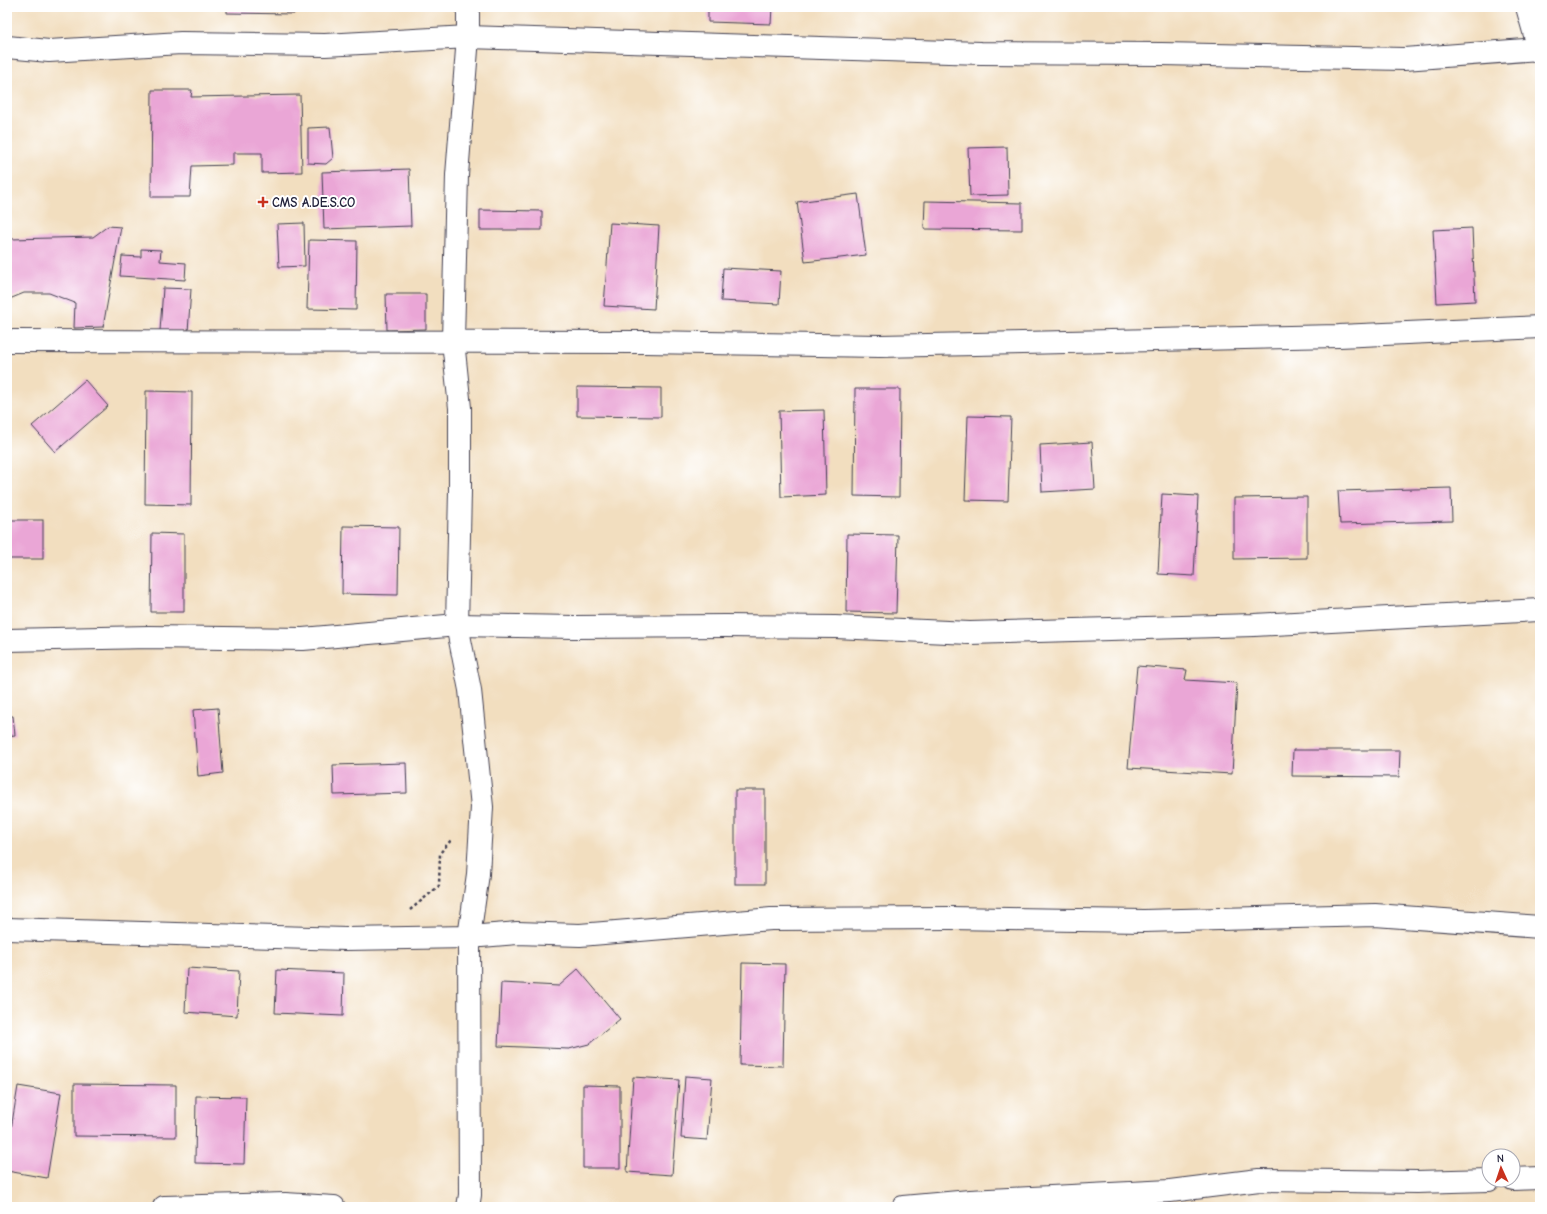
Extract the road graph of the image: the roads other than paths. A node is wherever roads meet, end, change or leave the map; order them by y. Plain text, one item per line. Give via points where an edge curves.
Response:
1 (468, 7) edge
2 (1527, 7) edge
3 (468, 37) junction
4 (7, 47) edge
5 (1540, 51) edge
6 (1540, 327) edge
7 (7, 341) edge
8 (454, 341) junction
9 (1540, 610) edge
10 (457, 625) junction
11 (7, 640) edge
12 (1540, 927) edge
13 (7, 930) edge
14 (469, 937) junction
15 (1540, 1178) edge
16 (1521, 1179) edge
17 (1481, 1180) edge
18 (164, 1207) edge
19 (334, 1207) edge
20 (468, 1207) edge
21 (903, 1207) edge

1 - 3 street
2 - 5 street
3 - 4 street via 325,45 182,44 49,51
3 - 5 street via 981,53 1404,59
3 - 8 street via 457,175
6 - 8 street via 1339,336 887,346
7 - 8 street
8 - 10 street via 460,408
9 - 10 street via 1254,625 970,633 835,627
10 - 11 street via 303,639 149,637
10 - 14 street via 470,690 482,807 478,874
12 - 14 street via 1375,915 1144,920 771,919 580,935 517,933
13 - 14 street via 346,939
14 - 20 street
15 - 16 street
17 - 21 street via 1260,1180 1170,1191
18 - 19 street via 285,1204

